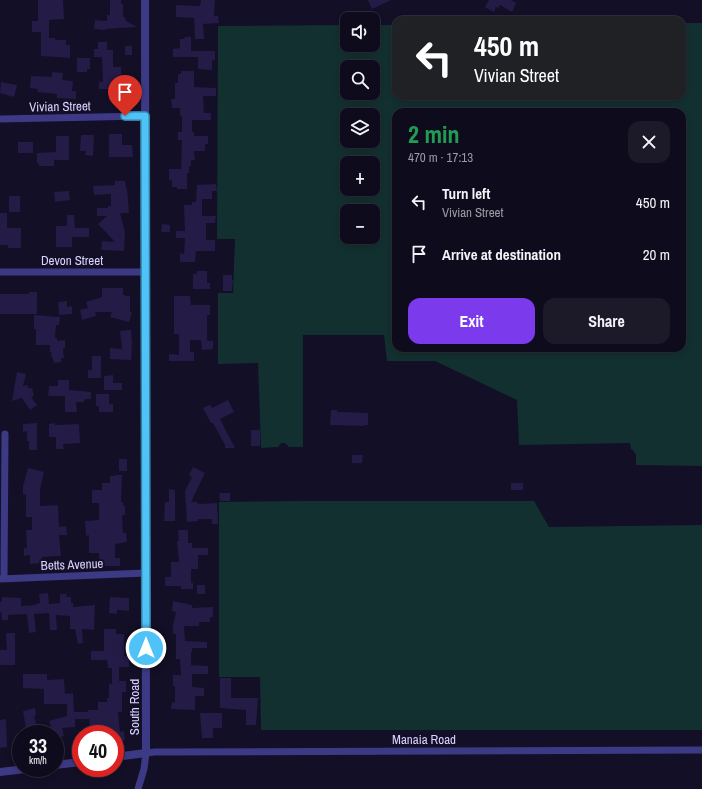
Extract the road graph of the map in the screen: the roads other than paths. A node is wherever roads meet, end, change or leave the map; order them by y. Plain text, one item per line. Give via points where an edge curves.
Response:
1 (145, 0) edge
2 (145, 116) junction
3 (0, 119) edge
4 (0, 272) edge
5 (145, 272) junction
6 (5, 434) dead end
7 (146, 573) junction
8 (2, 578) edge
9 (702, 750) edge
10 (146, 753) junction
11 (124, 756) edge
12 (12, 771) edge
13 (0, 772) edge
14 (138, 789) edge

1 - 2 street, South Road
2 - 3 street, Vivian Street
2 - 5 street, South Road
4 - 5 street, Devon Street
5 - 7 street, South Road
6 - 8 street
7 - 8 street, Betts Avenue
7 - 10 street, South Road
9 - 10 street, Manaia Road
10 - 11 street
10 - 14 street, South Road
12 - 13 street

